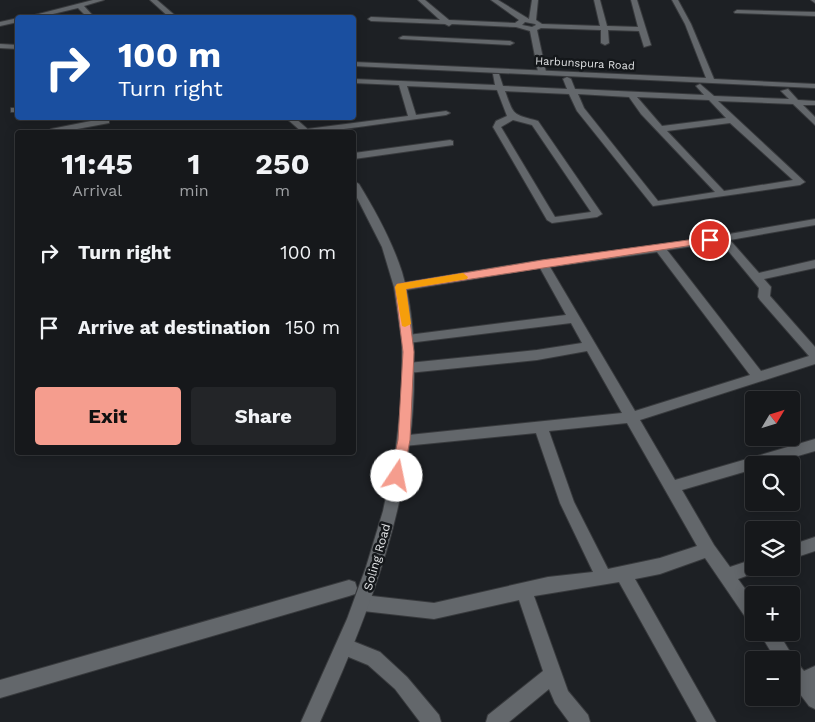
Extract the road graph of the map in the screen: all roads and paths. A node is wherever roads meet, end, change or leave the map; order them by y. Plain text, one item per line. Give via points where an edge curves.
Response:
1 (101, 0) edge
2 (153, 0) edge
3 (421, 0) edge
4 (494, 0) edge
5 (534, 0) edge
6 (597, 0) edge
7 (634, 0) edge
8 (675, 0) edge
9 (79, 5) junction
10 (737, 12) dead end
11 (815, 14) edge
12 (38, 15) edge
13 (89, 15) edge
14 (171, 15) edge
15 (371, 19) dead end
16 (532, 20) junction
17 (15, 21) edge
18 (449, 23) junction
19 (521, 23) junction
20 (0, 24) edge
21 (537, 28) junction
22 (604, 28) junction
23 (642, 29) junction
24 (402, 38) dead end
25 (447, 40) junction
26 (510, 43) dead end
27 (605, 43) dead end
28 (647, 45) dead end
29 (0, 46) edge
30 (15, 47) edge
31 (0, 51) edge
32 (15, 52) edge
33 (356, 64) edge
34 (356, 69) edge
35 (542, 72) junction
36 (496, 76) junction
37 (567, 80) junction
38 (711, 81) junction
39 (356, 82) edge
40 (402, 83) junction
41 (660, 85) junction
42 (700, 86) junction
43 (815, 86) edge
44 (499, 88) junction
45 (783, 88) junction
46 (571, 92) junction
47 (815, 92) edge
48 (631, 94) junction
49 (663, 96) junction
50 (711, 98) junction
51 (796, 102) junction
52 (815, 102) edge
53 (446, 113) dead end
54 (413, 117) junction
55 (512, 117) junction
56 (292, 120) edge
57 (732, 120) junction
58 (107, 122) edge
59 (815, 122) edge
60 (661, 129) junction
61 (63, 130) edge
62 (305, 130) edge
63 (321, 130) edge
64 (450, 143) dead end
65 (356, 156) edge
66 (356, 188) edge
67 (722, 194) junction
68 (815, 222) edge
69 (723, 238) junction
70 (660, 248) junction
71 (542, 264) junction
72 (815, 264) edge
73 (756, 277) junction
74 (400, 287) junction
75 (574, 318) junction
76 (408, 339) junction
77 (591, 346) junction
78 (815, 355) edge
79 (815, 359) edge
80 (408, 368) junction
81 (758, 376) junction
82 (631, 417) junction
83 (541, 427) junction
84 (404, 440) junction
85 (815, 445) edge
86 (672, 488) junction
87 (815, 544) edge
88 (800, 549) edge
89 (708, 550) junction
90 (745, 569) edge
91 (623, 574) junction
92 (726, 576) junction
93 (604, 578) junction
94 (348, 588) dead end
95 (524, 591) junction
96 (745, 602) edge
97 (363, 603) junction
98 (344, 647) junction
99 (553, 674) junction
100 (803, 674) edge
101 (0, 689) edge
102 (815, 700) edge
103 (310, 722) edge
104 (432, 722) edge
105 (495, 722) edge
106 (581, 722) edge
107 (707, 722) edge

1 - 9 street
2 - 14 street
3 - 18 street
4 - 19 street
5 - 16 street
6 - 22 street
7 - 23 street
8 - 38 street
9 - 12 street
9 - 13 street
10 - 11 street
15 - 18 street
16 - 19 street
16 - 21 street via 540,24
17 - 20 street
18 - 19 street
18 - 25 street
19 - 21 street via 523,28
21 - 22 street
21 - 35 street
22 - 23 street
22 - 27 street
23 - 28 street
24 - 25 street
25 - 26 street
29 - 30 street
31 - 32 street
33 - 35 street, Harbunspura Road
34 - 36 street, Harbunspura Road
35 - 38 street, Harbunspura Road
36 - 37 street, Harbunspura Road
36 - 44 street
37 - 41 street, Harbunspura Road
37 - 46 street
38 - 45 street, Harbunspura Road
39 - 40 street
40 - 44 street
40 - 54 street
41 - 42 street, Harbunspura Road
41 - 49 street
42 - 45 street, Harbunspura Road
42 - 50 street
43 - 45 street, Harbunspura Road
44 - 46 street
44 - 55 street
45 - 47 street, Harbunspura Road
45 - 51 street
46 - 48 street
46 - 67 street via 580,109 656,204
48 - 49 street
48 - 60 street
49 - 50 street
50 - 51 street
50 - 57 street
51 - 52 street
51 - 59 street
53 - 54 street
54 - 63 street
55 - 55 street via 535,123 597,214 552,220 496,127
56 - 62 street
57 - 60 street
57 - 67 street via 800,182
58 - 61 street
60 - 67 street
64 - 65 street
66 - 74 street, Soling Road via 383,240
68 - 69 street
69 - 70 street
69 - 73 street
70 - 71 street
70 - 81 street
71 - 74 street
71 - 75 street
72 - 73 street
73 - 78 street via 765,287 764,298
74 - 76 street, Soling Road
75 - 76 street
75 - 77 street
76 - 80 street, Soling Road
77 - 80 street
77 - 82 street
79 - 81 street
80 - 84 street, Soling Road
81 - 82 street
82 - 83 street
82 - 86 street
83 - 84 street
83 - 93 street via 567,503
84 - 97 street, Soling Road via 390,512
85 - 86 street
86 - 89 street
87 - 88 street
89 - 91 street
89 - 92 street
90 - 92 street
91 - 93 street
91 - 107 street
92 - 96 street
93 - 95 street
94 - 101 street
95 - 97 street via 434,610
95 - 99 street
97 - 98 street, Soling Road
98 - 103 street, Soling Road
98 - 104 street via 374,658 401,682
99 - 105 street
99 - 106 street via 561,697
100 - 102 street

